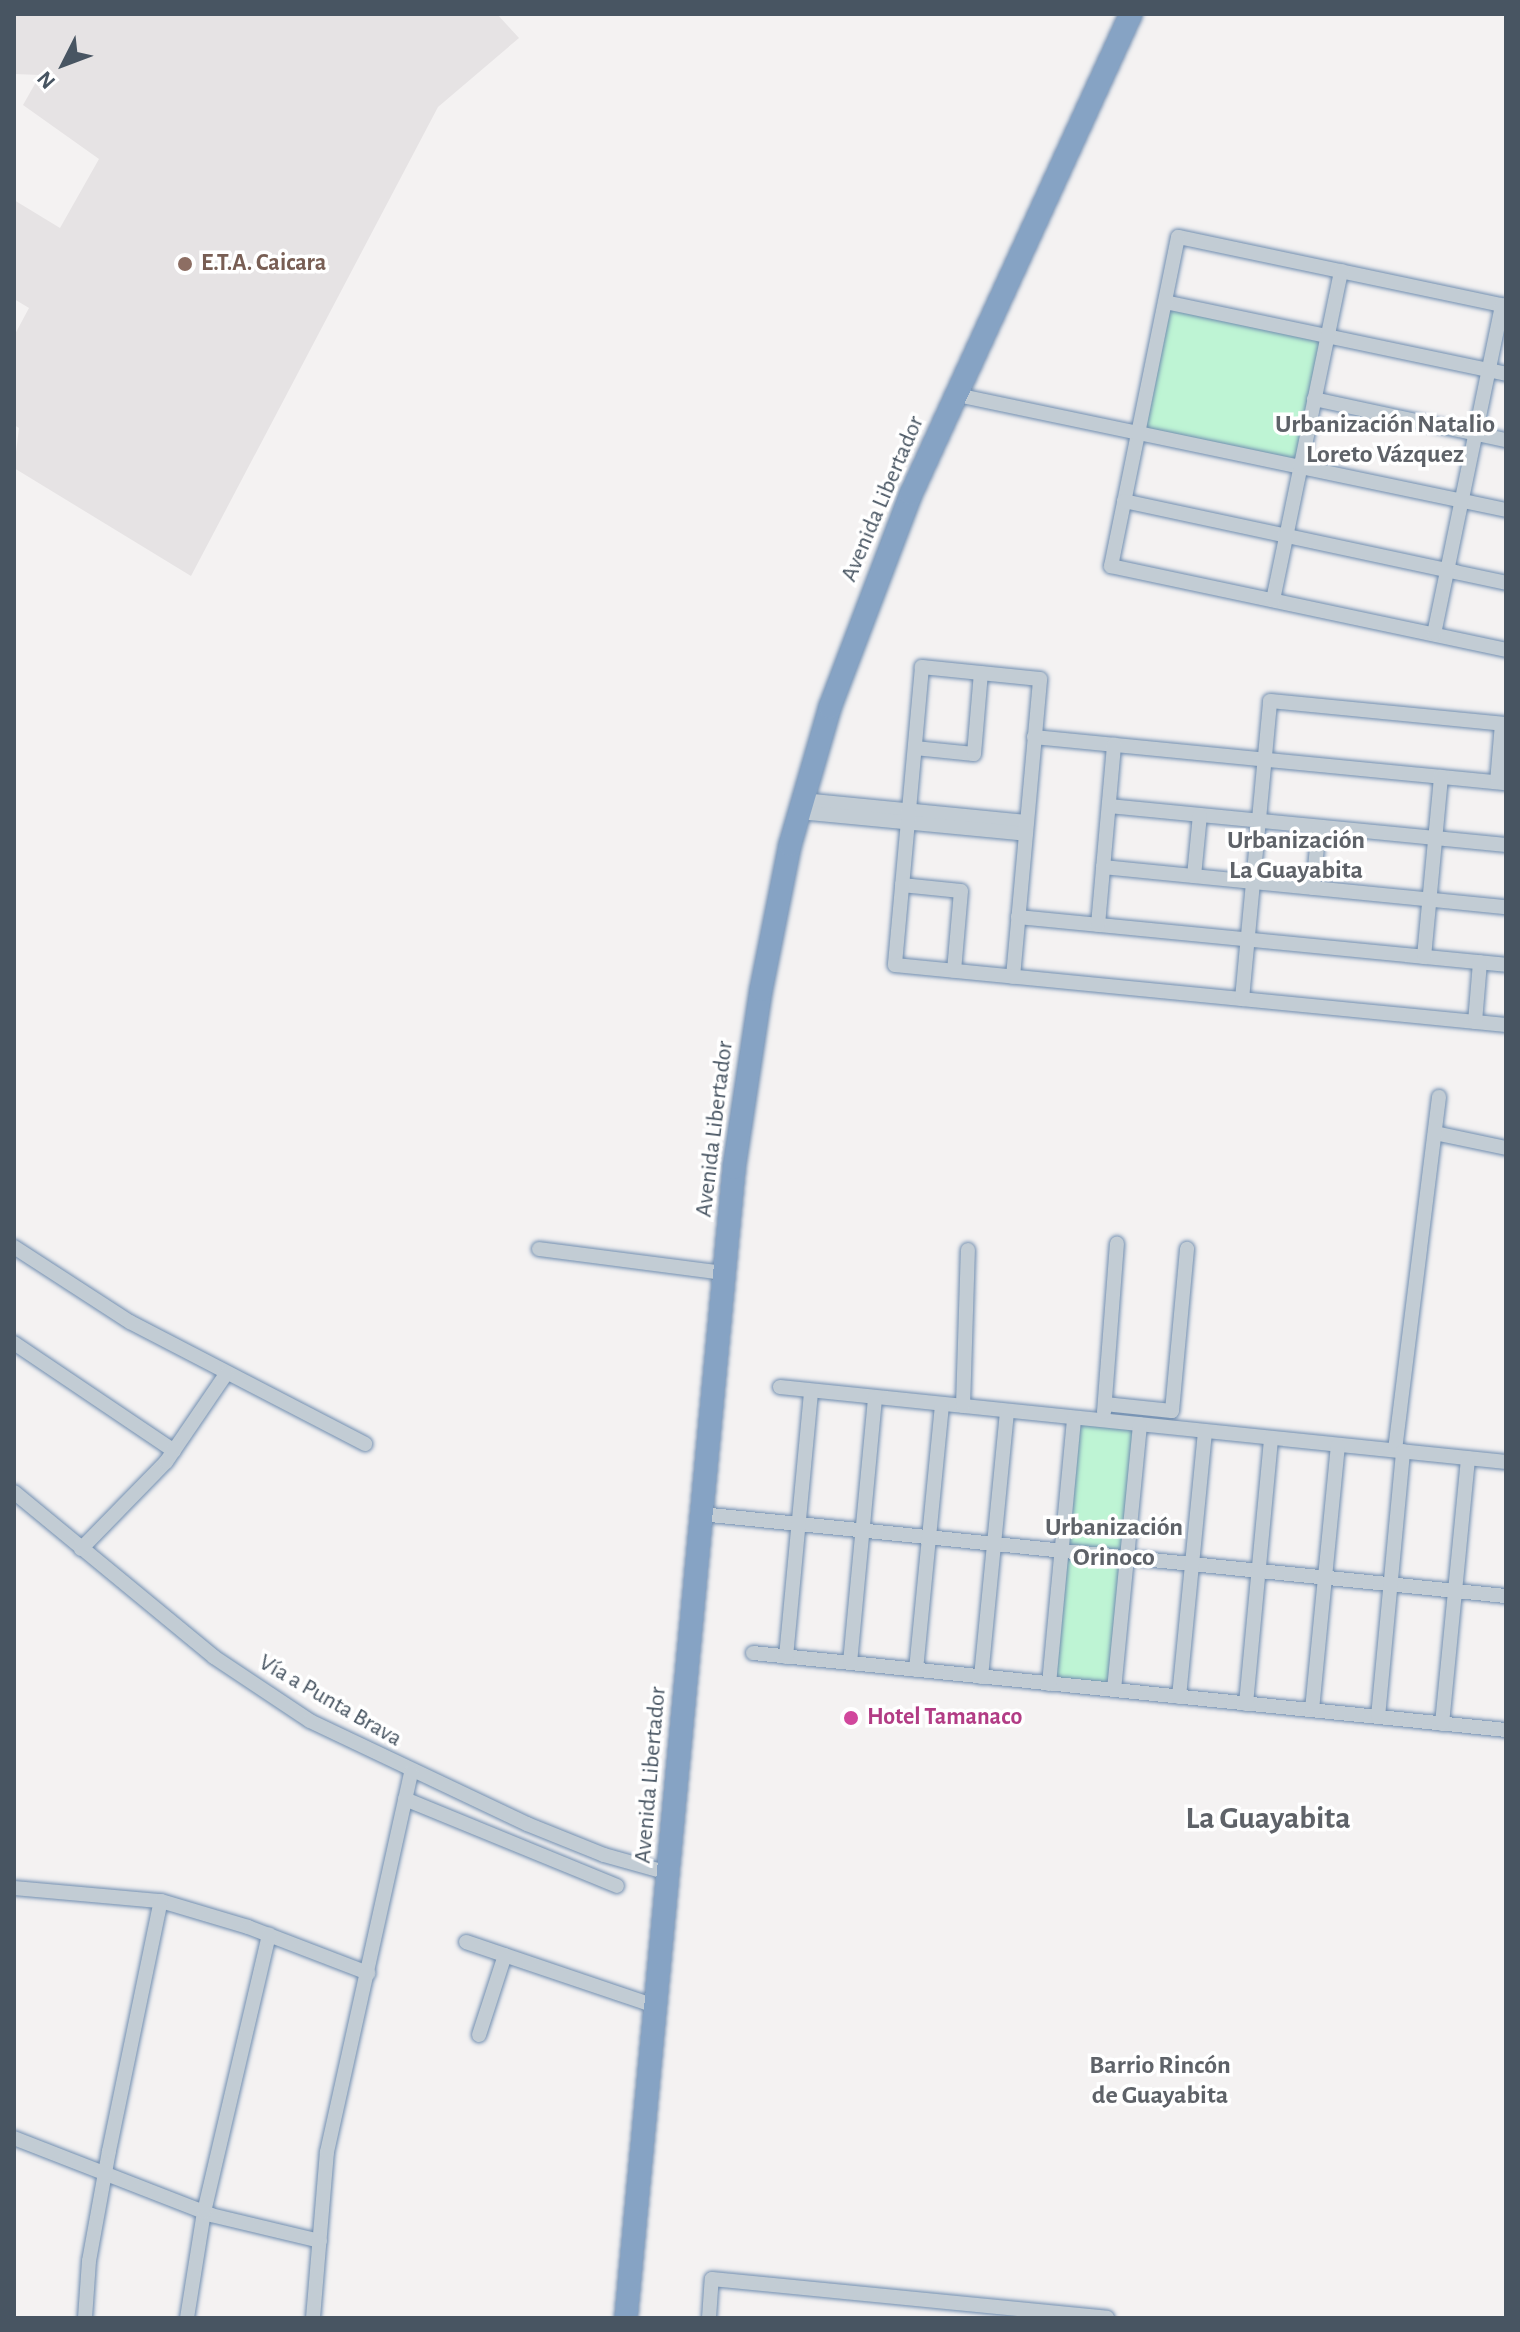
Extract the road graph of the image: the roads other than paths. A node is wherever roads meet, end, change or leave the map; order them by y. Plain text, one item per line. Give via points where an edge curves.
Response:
1 (1131, 14) edge
2 (1341, 271) junction
3 (1165, 302) junction
4 (1504, 306) edge
5 (1327, 336) junction
6 (1488, 370) junction
7 (1506, 374) edge
8 (957, 395) junction
9 (1314, 399) junction
10 (1138, 432) junction
11 (1475, 433) junction
12 (1506, 440) edge
13 (1300, 467) junction
14 (1124, 501) junction
15 (1461, 501) junction
16 (1506, 510) edge
17 (1286, 536) junction
18 (1447, 570) junction
19 (1506, 583) edge
20 (1273, 600) junction
21 (1434, 634) junction
22 (1506, 650) edge
23 (981, 673) junction
24 (1504, 724) edge
25 (1034, 737) junction
26 (1114, 745) junction
27 (915, 748) junction
28 (1264, 759) junction
29 (1441, 777) junction
30 (1501, 783) edge
31 (800, 806) junction
32 (1109, 806) junction
33 (1200, 815) junction
34 (908, 816) junction
35 (1259, 821) junction
36 (1319, 827) junction
37 (1026, 828) junction
38 (1435, 838) junction
39 (1506, 845) edge
40 (1103, 867) junction
41 (1194, 876) junction
42 (1253, 882) junction
43 (902, 885) junction
44 (1313, 888) junction
45 (1429, 899) junction
46 (1506, 907) edge
47 (1018, 917) junction
48 (1098, 925) junction
49 (1248, 939) junction
50 (1424, 957) junction
51 (1480, 962) junction
52 (1506, 965) edge
53 (954, 971) junction
54 (1013, 977) junction
55 (1242, 999) junction
56 (1475, 1022) junction
57 (1506, 1025) edge
58 (1439, 1097) dead end
59 (1435, 1133) junction
60 (1506, 1148) edge
61 (1117, 1244) dead end
62 (14, 1247) edge
63 (539, 1249) dead end
64 (1187, 1249) dead end
65 (968, 1250) dead end
66 (724, 1273) junction
67 (14, 1343) edge
68 (226, 1374) junction
69 (780, 1387) dead end
70 (811, 1391) junction
71 (875, 1397) junction
72 (942, 1404) junction
73 (1105, 1404) junction
74 (963, 1406) junction
75 (1007, 1411) junction
76 (1074, 1418) junction
77 (1103, 1421) junction
78 (1140, 1424) junction
79 (1205, 1431) junction
80 (1271, 1438) junction
81 (365, 1444) dead end
82 (1338, 1445) junction
83 (174, 1451) junction
84 (1399, 1451) junction
85 (1468, 1458) junction
86 (1506, 1462) edge
87 (14, 1492) edge
88 (701, 1514) junction
89 (798, 1524) junction
90 (862, 1530) junction
91 (929, 1537) junction
92 (994, 1544) junction
93 (81, 1549) junction
94 (1061, 1551) junction
95 (1127, 1557) junction
96 (1192, 1564) junction
97 (1258, 1571) junction
98 (1325, 1578) junction
99 (1391, 1584) junction
100 (1455, 1591) junction
101 (1506, 1596) edge
102 (753, 1653) dead end
103 (786, 1657) junction
104 (850, 1663) junction
105 (916, 1670) junction
106 (981, 1677) junction
107 (1049, 1684) junction
108 (1114, 1690) junction
109 (1179, 1697) junction
110 (1246, 1704) junction
111 (1312, 1710) junction
112 (1378, 1717) junction
113 (1442, 1724) junction
114 (1506, 1730) edge
115 (411, 1772) junction
116 (405, 1799) junction
117 (668, 1873) junction
118 (617, 1886) dead end
119 (14, 1888) edge
120 (161, 1901) junction
121 (269, 1934) junction
122 (466, 1942) dead end
123 (505, 1955) junction
124 (368, 1973) junction
125 (655, 2006) junction
126 (479, 2035) dead end
127 (14, 2138) edge
128 (105, 2172) junction
129 (204, 2212) junction
130 (320, 2241) junction
131 (969, 2311) edge
132 (85, 2318) edge
133 (187, 2318) edge
134 (313, 2318) edge
135 (626, 2318) edge
136 (709, 2318) edge
137 (1107, 2318) edge

1 - 8 highway, Avenida Libertador
2 - 3 street via 1178,237
2 - 4 street
2 - 5 street
3 - 5 street
3 - 10 street
4 - 6 street
5 - 6 street
5 - 9 street
6 - 7 street
6 - 11 street
8 - 10 street
8 - 31 highway, Avenida Libertador via 874,586
9 - 11 street
9 - 13 street
10 - 13 street
10 - 14 street
11 - 12 street
11 - 15 street
13 - 15 street
13 - 17 street
14 - 17 street
14 - 20 street via 1111,566
15 - 16 street
15 - 18 street
17 - 18 street
17 - 20 street
18 - 19 street
18 - 21 street
20 - 21 street
21 - 22 street
23 - 25 street via 1040,679
23 - 27 street via 974,754
23 - 27 street via 922,667
24 - 28 street via 1270,701
24 - 30 street
25 - 26 street
25 - 37 street
26 - 28 street
26 - 32 street
27 - 34 street
28 - 29 street
28 - 35 street
29 - 30 street
29 - 38 street
31 - 34 street
31 - 66 highway, Avenida Libertador via 743,1094
32 - 33 street
32 - 40 street
33 - 35 street
33 - 41 street
34 - 37 street
34 - 43 street
35 - 36 street
35 - 42 street
36 - 38 street
36 - 44 street
37 - 47 street
38 - 39 street
38 - 45 street
40 - 41 street
40 - 48 street
41 - 42 street
42 - 44 street
42 - 49 street
43 - 53 street via 961,891
43 - 53 street via 895,965
44 - 45 street
45 - 46 street
45 - 50 street
47 - 48 street
47 - 54 street
48 - 49 street
49 - 50 street
49 - 55 street
50 - 51 street
51 - 52 street
51 - 56 street
53 - 54 street
54 - 55 street
55 - 56 street
56 - 57 street
58 - 59 street
59 - 60 street
59 - 84 street
61 - 73 street
62 - 68 street via 97,1302
63 - 66 street
64 - 73 street via 1172,1411
65 - 74 street
66 - 88 highway, Avenida Libertador
67 - 83 street
68 - 81 street
68 - 83 street
69 - 70 street
70 - 71 street
70 - 89 street
71 - 72 street
71 - 90 street
72 - 74 street
72 - 91 street
73 - 77 street
74 - 75 street
75 - 76 street
75 - 92 street
76 - 77 street
76 - 94 street
77 - 78 street
78 - 79 street
78 - 95 street
79 - 80 street
79 - 96 street
80 - 82 street
80 - 97 street
82 - 84 street
82 - 98 street
83 - 93 street
84 - 85 street
84 - 99 street
85 - 86 street
85 - 100 street
87 - 93 street, Vía a Punta Brava
88 - 89 street
88 - 117 highway, Avenida Libertador
89 - 90 street
89 - 103 street
90 - 91 street
90 - 104 street
91 - 92 street
91 - 105 street
92 - 94 street
92 - 106 street
93 - 115 street, Vía a Punta Brava via 251,1683 310,1721
94 - 95 street
94 - 107 street
95 - 96 street
95 - 108 street
96 - 97 street
96 - 109 street
97 - 98 street
97 - 110 street
98 - 99 street
98 - 111 street
99 - 100 street
99 - 112 street
100 - 101 street
100 - 113 street
102 - 103 street
103 - 104 street
104 - 105 street
105 - 106 street
106 - 107 street
107 - 108 street
108 - 109 street
109 - 110 street
110 - 111 street
111 - 112 street
112 - 113 street
113 - 114 street
115 - 116 street
115 - 117 street, Vía a Punta Brava via 604,1855
116 - 118 street
116 - 124 street
117 - 125 highway, Avenida Libertador
119 - 120 street
120 - 121 street
120 - 128 street
121 - 124 street
121 - 129 street
122 - 123 street
123 - 125 street
123 - 126 street
124 - 130 street via 327,2152
125 - 135 highway, Avenida Libertador
127 - 128 street
128 - 129 street
128 - 132 street
129 - 130 street
129 - 133 street
130 - 134 street
131 - 136 street via 712,2279
131 - 137 street

